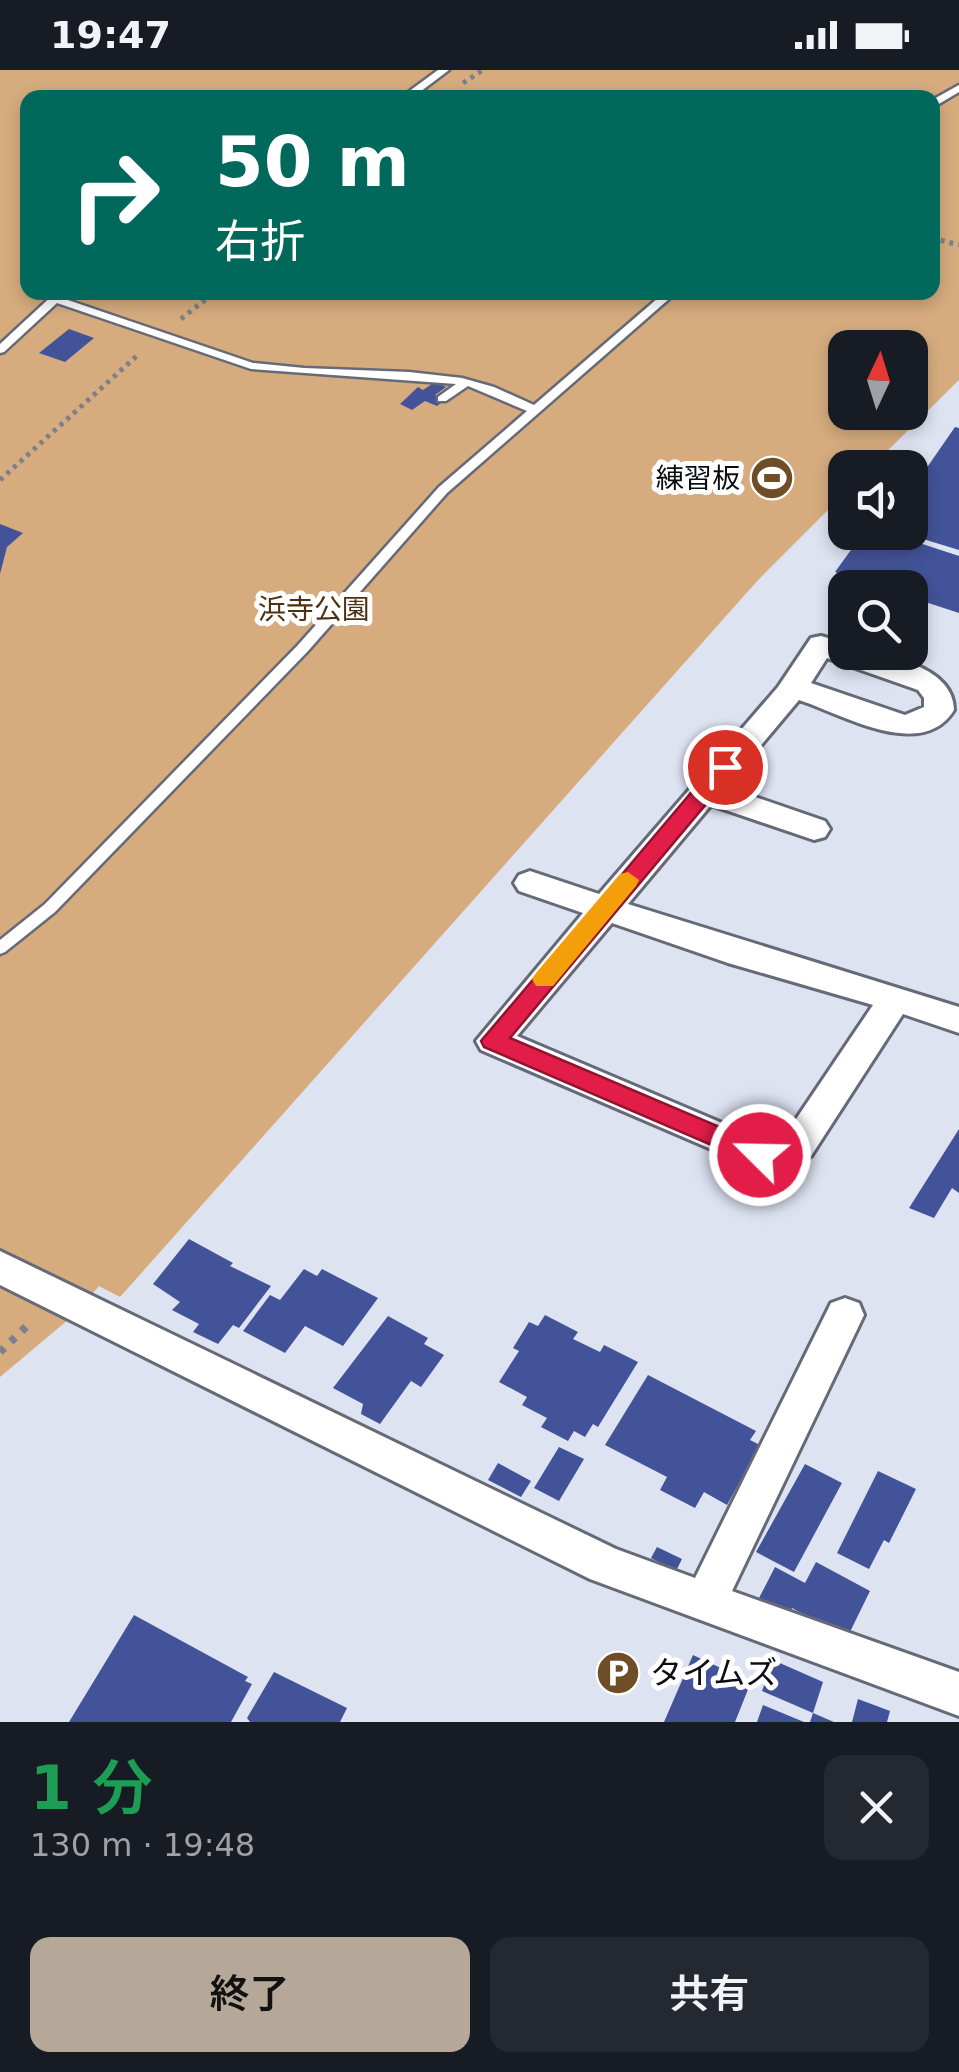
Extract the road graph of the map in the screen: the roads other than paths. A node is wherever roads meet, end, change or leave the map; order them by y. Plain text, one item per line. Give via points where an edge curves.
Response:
1 (444, 70) edge
2 (415, 90) edge
3 (54, 300) edge
4 (68, 300) edge
5 (663, 300) edge
6 (0, 350) edge
7 (466, 382) junction
8 (442, 399) dead end
9 (535, 410) junction
10 (793, 686) dead end
11 (704, 791) junction
12 (814, 829) dead end
13 (530, 882) dead end
14 (604, 908) junction
15 (0, 948) edge
16 (894, 998) junction
17 (959, 1020) edge
18 (0, 1267) edge
19 (844, 1315) dead end
20 (705, 1602) junction
21 (959, 1694) edge

1 - 2 lane
3 - 6 lane
4 - 7 lane via 237,362
5 - 9 lane
7 - 8 lane
7 - 9 lane
9 - 15 lane via 443,490 290,662 50,908
10 - 11 street
11 - 12 street
11 - 14 street
13 - 14 street
14 - 16 street
14 - 16 street via 493,1041 760,1155 798,1146
16 - 17 street
18 - 20 street via 605,1565
19 - 20 street
20 - 21 street

